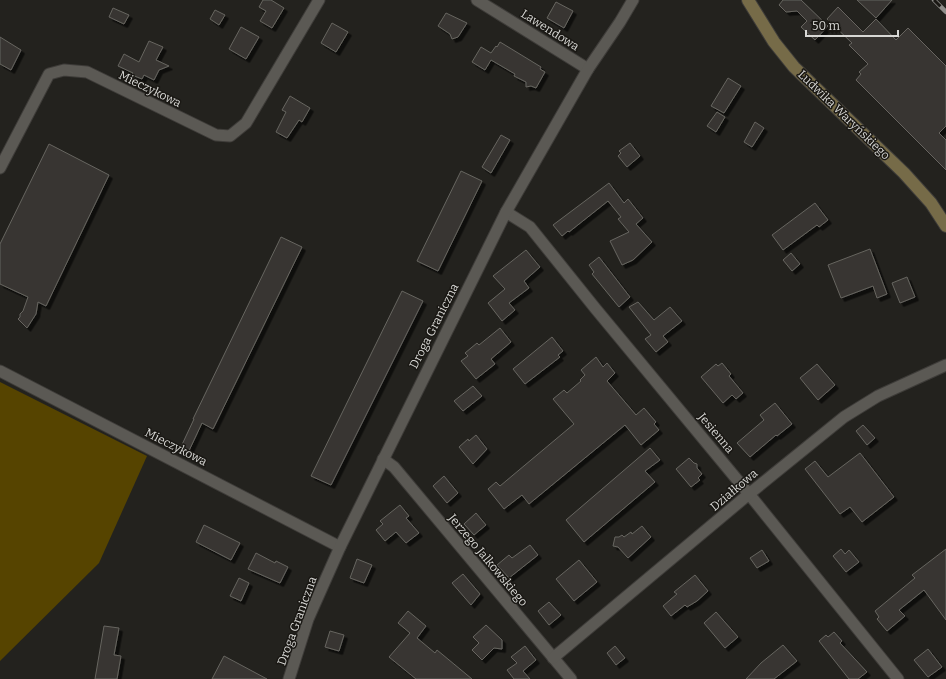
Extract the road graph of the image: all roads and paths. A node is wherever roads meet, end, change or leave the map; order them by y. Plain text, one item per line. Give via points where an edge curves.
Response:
1 (319, 0) edge
2 (477, 0) edge
3 (632, 0) edge
4 (748, 0) edge
5 (588, 69) junction
6 (0, 168) edge
7 (506, 212) junction
8 (946, 226) edge
9 (946, 365) edge
10 (0, 371) edge
11 (383, 459) junction
12 (749, 494) junction
13 (340, 547) junction
14 (553, 658) junction
15 (289, 679) edge
16 (571, 679) edge
17 (898, 679) edge

1 - 6 street, Mieczykowa via 246,123 230,136 216,136 87,72 64,70 49,74
2 - 5 street, Lawendowa
3 - 5 street, Droga Graniczna
4 - 8 street, Ludwika Waryńskiego via 774,42 794,67 904,173 931,203
5 - 7 street, Droga Graniczna
7 - 11 street, Droga Graniczna
7 - 12 street, Jesienna via 530,227
9 - 12 street, Działkowa via 860,406
10 - 13 street, Mieczykowa
11 - 13 street, Droga Graniczna
11 - 14 street, Jerzego Jalkowskiego via 394,467
12 - 14 street, Działkowa
12 - 17 street, Jesienna
13 - 15 street, Droga Graniczna via 308,619
14 - 16 street, Jerzego Jalkowskiego

